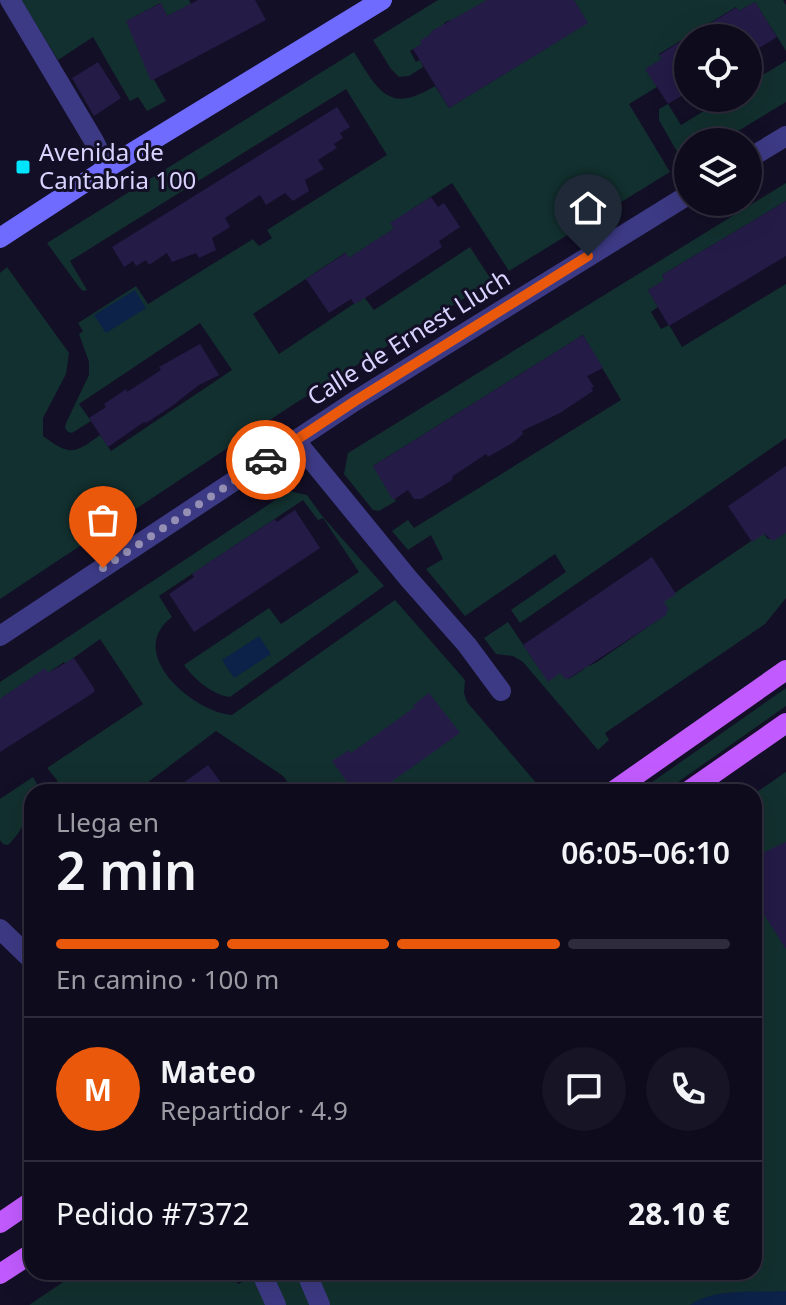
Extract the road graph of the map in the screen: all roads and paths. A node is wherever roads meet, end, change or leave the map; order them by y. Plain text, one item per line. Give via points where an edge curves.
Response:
1 (382, 0) edge
2 (8, 8) edge
3 (786, 136) edge
4 (762, 151) edge
5 (107, 168) junction
6 (674, 204) edge
7 (0, 238) edge
8 (296, 441) junction
9 (0, 636) edge
10 (786, 670) edge
11 (501, 691) dead end
12 (786, 723) edge
13 (623, 784) edge
14 (698, 784) edge
15 (0, 929) edge
16 (24, 952) edge
17 (24, 1206) edge
18 (0, 1223) edge
19 (24, 1258) edge
20 (0, 1274) edge
21 (265, 1280) edge
22 (309, 1280) edge
23 (276, 1305) edge
24 (320, 1305) edge

1 - 5 main road
2 - 5 street
3 - 4 street
5 - 7 main road
6 - 8 street, Calle de Ernest Lluch
8 - 9 street, Calle de Ernest Lluch
8 - 11 street
10 - 13 main road
12 - 14 main road
15 - 16 street
17 - 18 main road
19 - 20 main road
21 - 23 street
22 - 24 street

